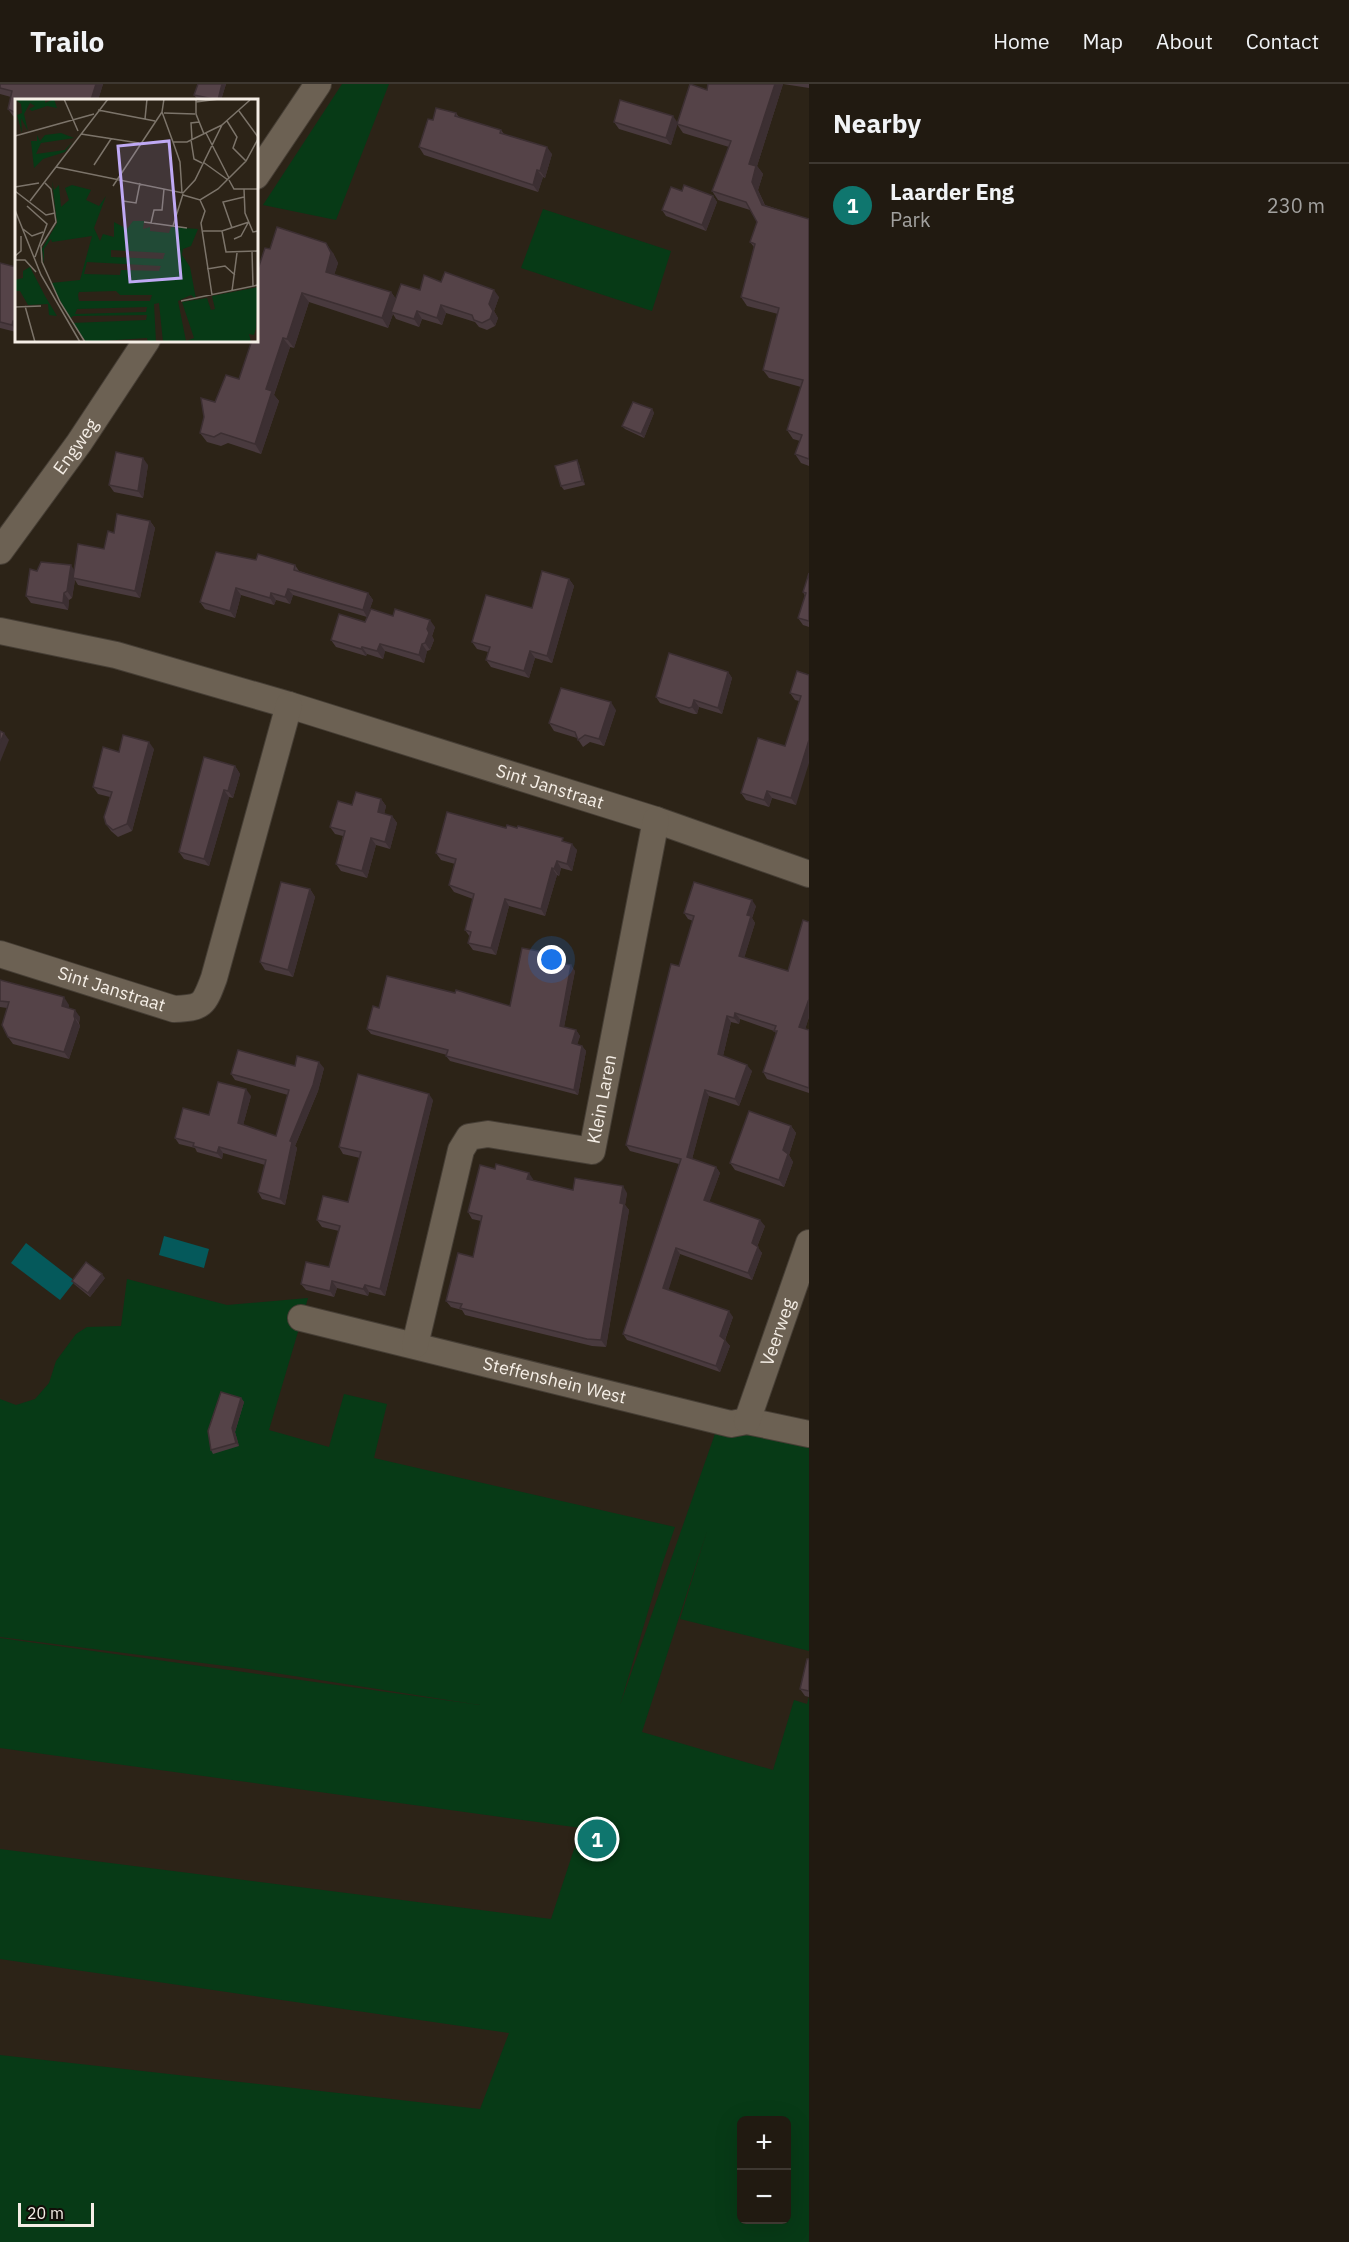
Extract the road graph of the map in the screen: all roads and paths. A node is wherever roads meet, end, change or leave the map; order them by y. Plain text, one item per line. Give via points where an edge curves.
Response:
1 (318, 84) edge
2 (258, 173) edge
3 (146, 342) edge
4 (0, 551) edge
5 (0, 631) edge
6 (289, 705) junction
7 (656, 820) junction
8 (809, 874) edge
9 (0, 954) edge
10 (809, 1243) edge
11 (302, 1318) dead end
12 (415, 1346) junction
13 (735, 1430) junction
14 (809, 1434) edge

1 - 2 street
3 - 4 street, Engweg via 79,443
5 - 6 street, Sint Janstraat via 116,656
6 - 7 street, Sint Janstraat
6 - 9 street, Sint Janstraat via 207,998 194,1008 174,1009
7 - 8 street, Sint Janstraat
7 - 12 street, Klein Laren via 592,1150 488,1134 469,1137 461,1150
10 - 13 street, Veerweg
11 - 12 street, Steffenshein West
12 - 13 street, Steffenshein West
13 - 14 street, Steffenshein West

